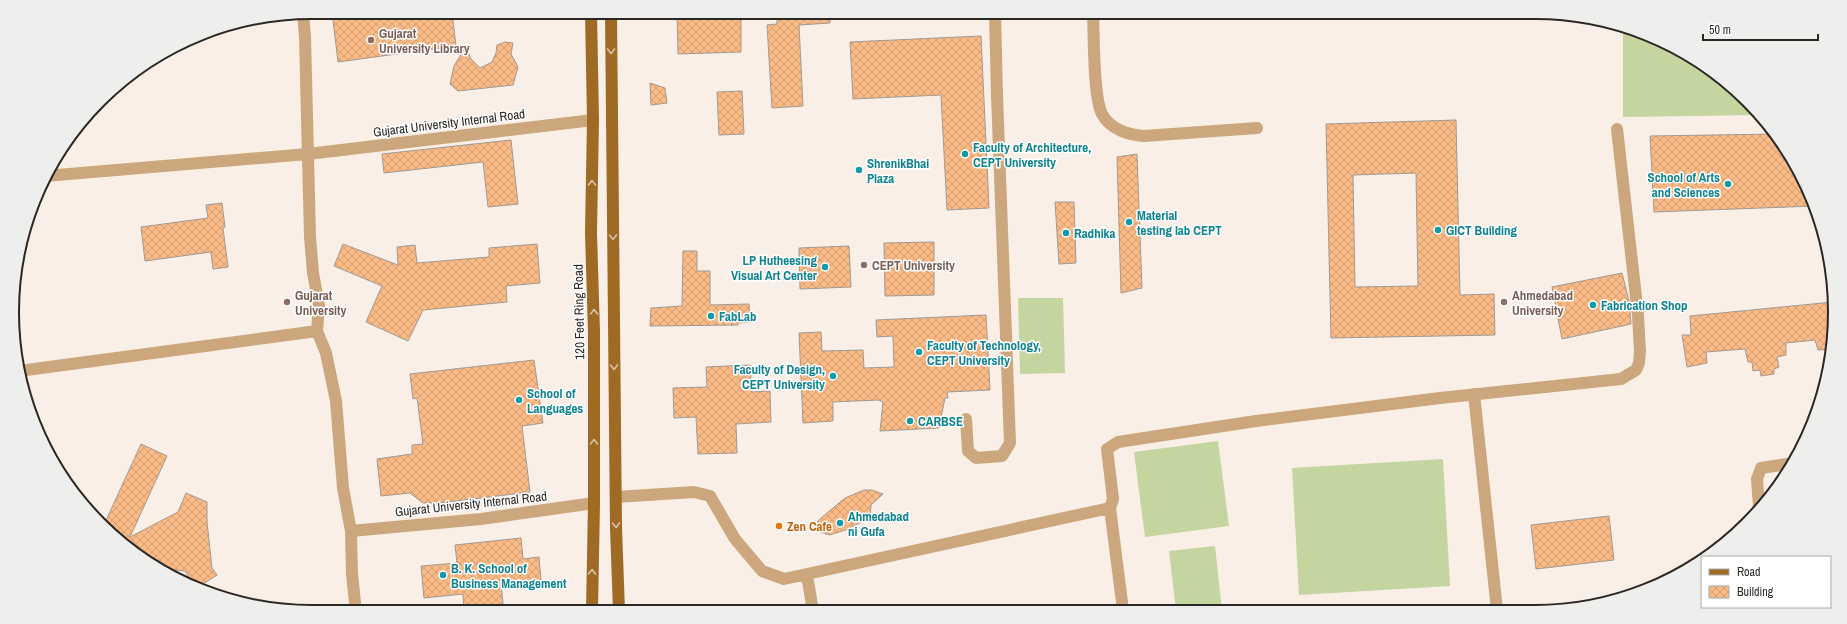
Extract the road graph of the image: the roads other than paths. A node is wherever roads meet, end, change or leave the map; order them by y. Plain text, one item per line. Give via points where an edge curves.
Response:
1 (304, 19) edge
2 (591, 19) edge
3 (611, 19) edge
4 (996, 19) edge
5 (1093, 19) edge
6 (593, 120) junction
7 (1257, 128) dead end
8 (1617, 129) dead end
9 (308, 154) junction
10 (53, 175) edge
11 (317, 331) junction
12 (25, 370) edge
13 (1474, 394) junction
14 (966, 419) dead end
15 (1785, 464) edge
16 (616, 496) junction
17 (1758, 501) edge
18 (594, 503) junction
19 (1110, 508) junction
20 (351, 530) junction
21 (807, 575) junction
22 (355, 605) edge
23 (592, 605) edge
24 (620, 605) edge
25 (812, 605) edge
26 (1122, 605) edge
27 (1496, 605) edge

1 - 9 lane
2 - 6 main road, 120 Feet Ring Road
3 -> 16 main road
4 - 14 lane via 1010,443 1002,456 976,458 968,451
5 - 7 lane via 1101,113 1115,127 1131,135 1144,136
6 - 9 lane, Gujarat University Internal Road
18 -> 6 main road, 120 Feet Ring Road via 591,233
8 - 13 lane via 1638,315 1639,357 1636,370 1621,379
9 - 10 lane, Gujarat University Internal Road
9 - 11 lane via 310,236 319,304
11 - 12 lane
11 - 20 lane via 326,353 336,401 343,488
13 - 19 lane via 1256,421 1118,442 1108,449 1113,499
13 - 27 lane
15 - 17 lane via 1761,468 1757,479
16 - 21 lane via 694,492 710,496 735,539 762,571 784,579
16 -> 24 main road
18 - 20 lane, Gujarat University Internal Road via 481,519
23 -> 18 main road, 120 Feet Ring Road
19 - 21 lane
19 - 26 lane
20 - 22 lane
21 - 25 lane

